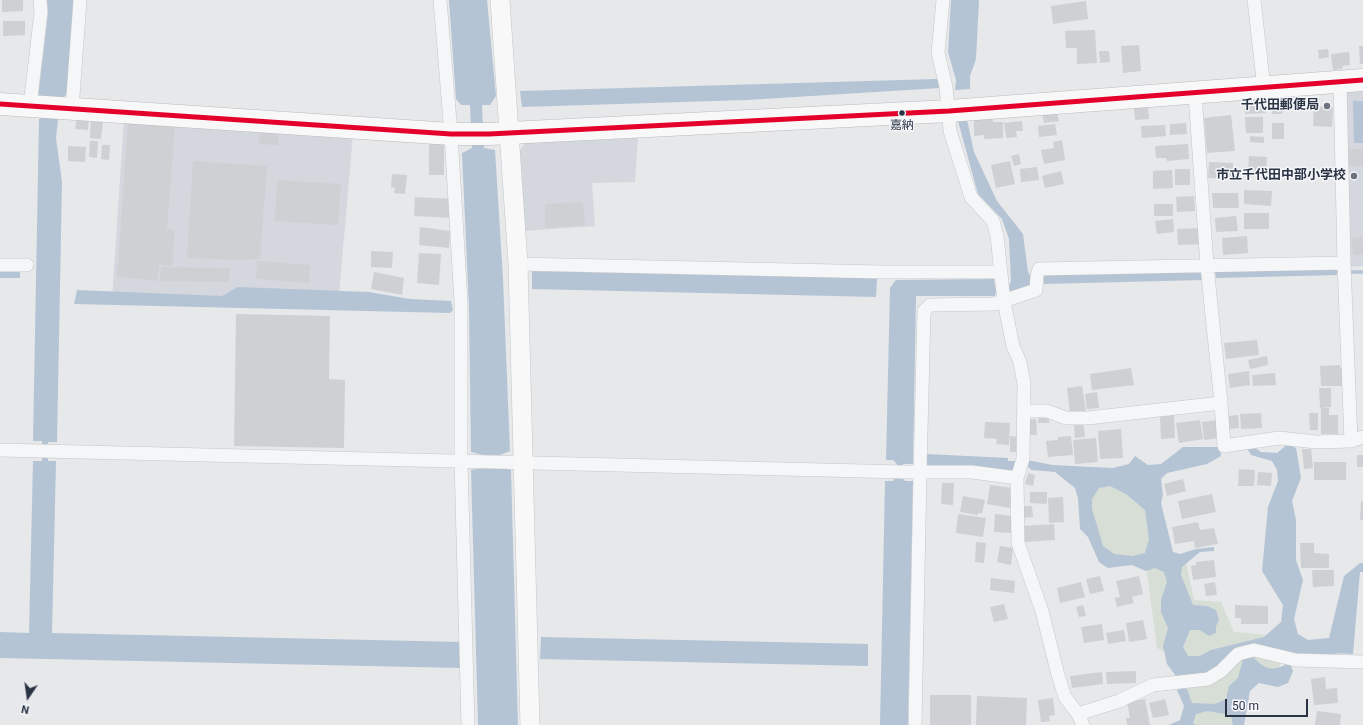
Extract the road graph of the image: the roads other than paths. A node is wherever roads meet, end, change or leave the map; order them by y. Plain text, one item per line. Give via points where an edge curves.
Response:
1 (40, 0) edge
2 (80, 0) edge
3 (440, 0) edge
4 (500, 0) edge
5 (942, 0) edge
6 (1254, 0) edge
7 (1363, 80) edge
8 (1340, 81) junction
9 (1264, 88) junction
10 (1195, 94) junction
11 (0, 104) edge
12 (51, 107) junction
13 (949, 112) junction
14 (479, 134) junction
15 (1344, 263) junction
16 (518, 264) junction
17 (0, 265) edge
18 (27, 265) dead end
19 (1207, 266) junction
20 (1002, 288) junction
21 (1222, 403) junction
22 (1024, 412) junction
23 (1357, 439) edge
24 (0, 450) edge
25 (462, 462) junction
26 (523, 463) junction
27 (1020, 469) junction
28 (920, 472) junction
29 (1363, 662) edge
30 (1080, 720) edge
31 (468, 725) edge
32 (530, 725) edge
33 (915, 725) edge

1 - 12 street
2 - 12 street
3 - 14 street
4 - 14 street
5 - 13 street via 938,53
6 - 9 street
7 - 8 highway
8 - 9 highway
8 - 15 street
9 - 10 highway
10 - 13 highway
10 - 19 street
11 - 12 highway
12 - 14 highway
13 - 14 highway
13 - 20 street via 950,131 971,197 993,221
14 - 16 street
14 - 25 street via 461,302
15 - 19 street
15 - 23 street
16 - 20 street via 882,272
16 - 26 street
17 - 18 street
19 - 20 street via 1039,269 1036,290
19 - 21 street
20 - 22 street via 1013,346 1020,362 1024,384
20 - 28 street via 994,304 930,305 924,311
21 - 22 street via 1088,418 1066,418 1047,411
21 - 23 street via 1224,446 1279,438 1316,442
22 - 27 street
24 - 25 street
25 - 26 street
25 - 31 street
26 - 28 street
26 - 32 street
27 - 28 street
27 - 30 street via 1018,543 1042,610 1065,696
28 - 33 street
29 - 30 street via 1290,659 1254,650 1238,654 1221,671 1208,679 1153,686

